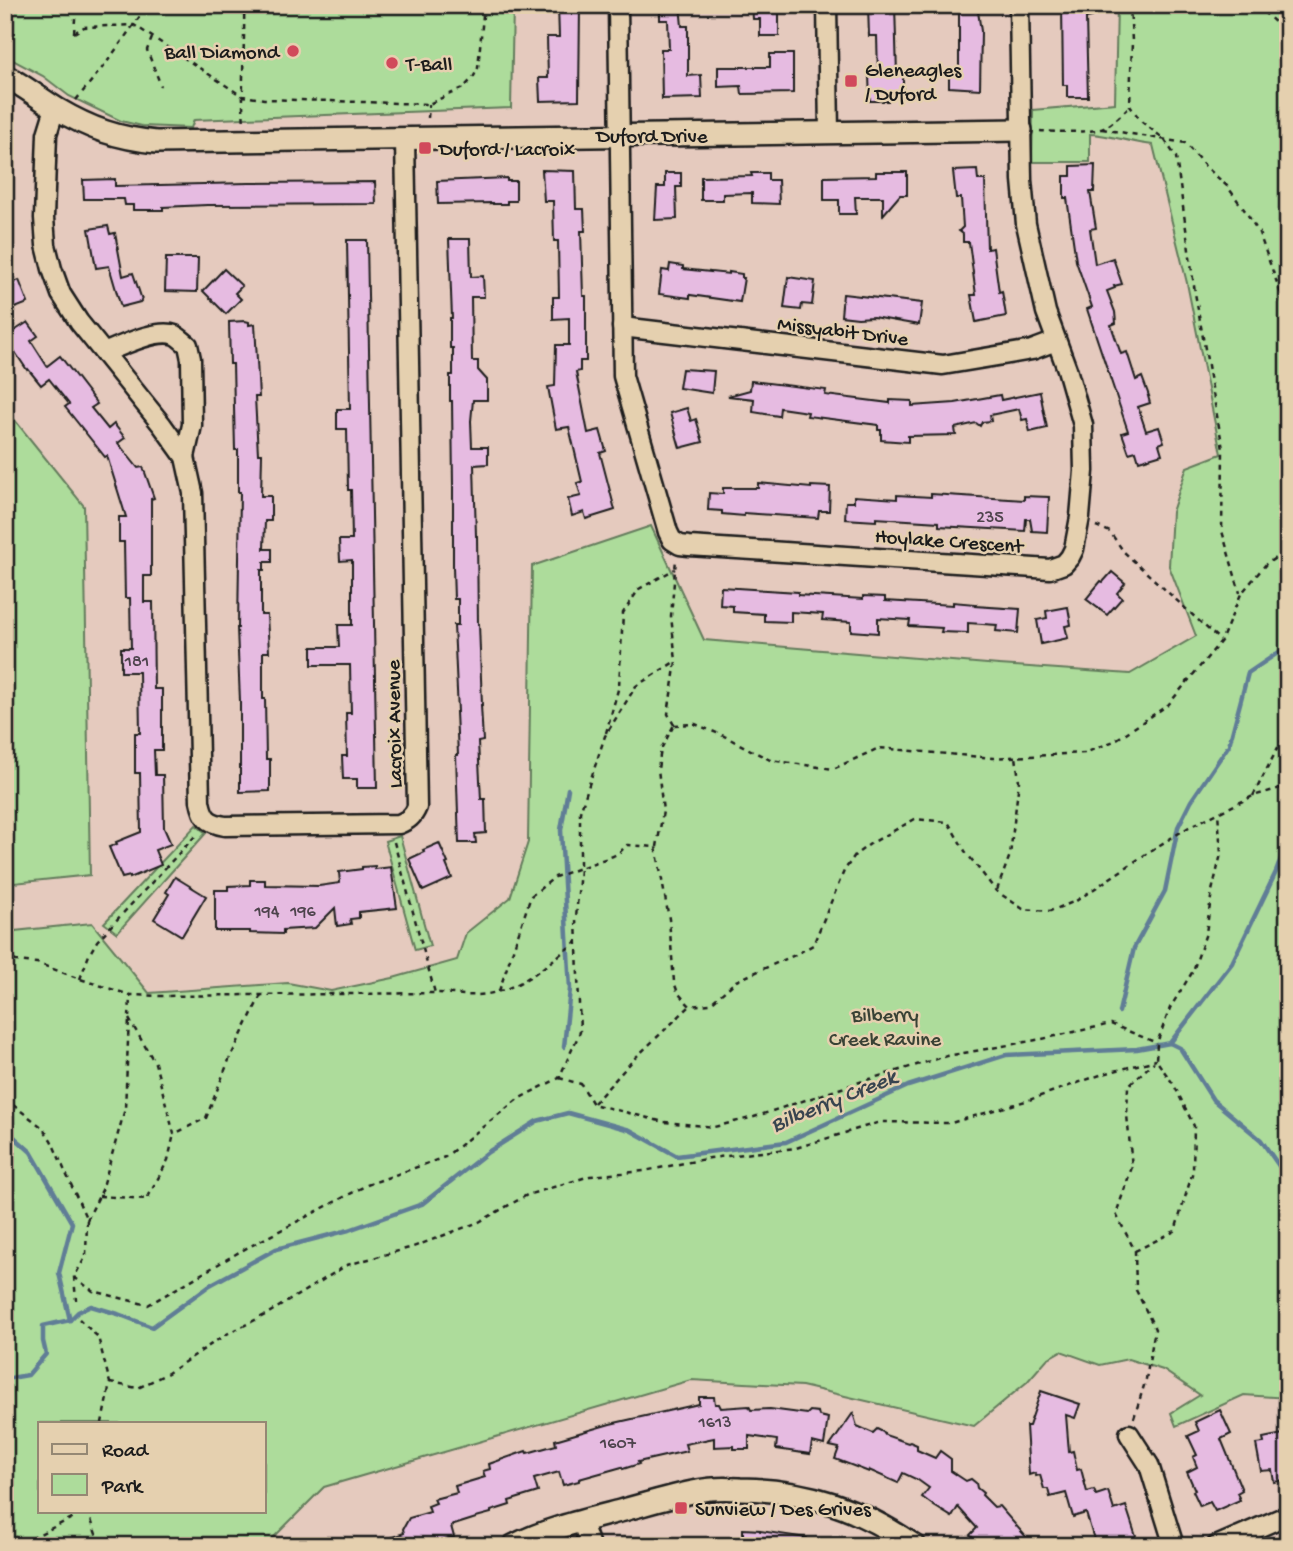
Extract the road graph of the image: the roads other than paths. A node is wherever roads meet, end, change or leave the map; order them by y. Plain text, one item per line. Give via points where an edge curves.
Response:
1 (618, 5) edge
2 (827, 5) edge
3 (1019, 5) edge
4 (5, 76) edge
5 (61, 111) junction
6 (1021, 130) junction
7 (829, 133) junction
8 (621, 135) junction
9 (405, 140) junction
10 (622, 327) junction
11 (1056, 341) junction
12 (104, 354) junction
13 (185, 457) junction
14 (1129, 1434) road end
15 (1288, 1516) edge
16 (582, 1522) junction
17 (513, 1546) edge
18 (590, 1546) edge
19 (915, 1546) edge
20 (1174, 1546) edge
21 (1216, 1546) edge

1 - 8 street
2 - 7 street
3 - 6 street, Hoylake Crescent
4 - 5 street, Duford Drive
5 - 9 street, Duford Drive via 112,135 156,142
5 - 12 street via 47,134 46,245 61,294
6 - 7 street, Duford Drive
6 - 11 street, Hoylake Crescent via 1026,224
7 - 8 street, Duford Drive
8 - 9 street, Duford Drive
8 - 10 street
9 - 13 street, Lacroix Avenue via 417,792 417,807 408,820 390,825 225,826 216,825 202,813 193,493
10 - 11 street, Missyabit Drive via 943,365
10 - 11 street, Hoylake Crescent via 624,376 662,516 672,540 680,545 1050,569 1063,564 1074,549 1084,471 1083,425
12 - 13 street
12 - 13 street via 165,333 188,345 192,425
14 - 20 street via 1149,1465
15 - 21 street
16 - 17 street
16 - 18 street
16 - 19 street via 699,1490 765,1489 801,1494 854,1511

